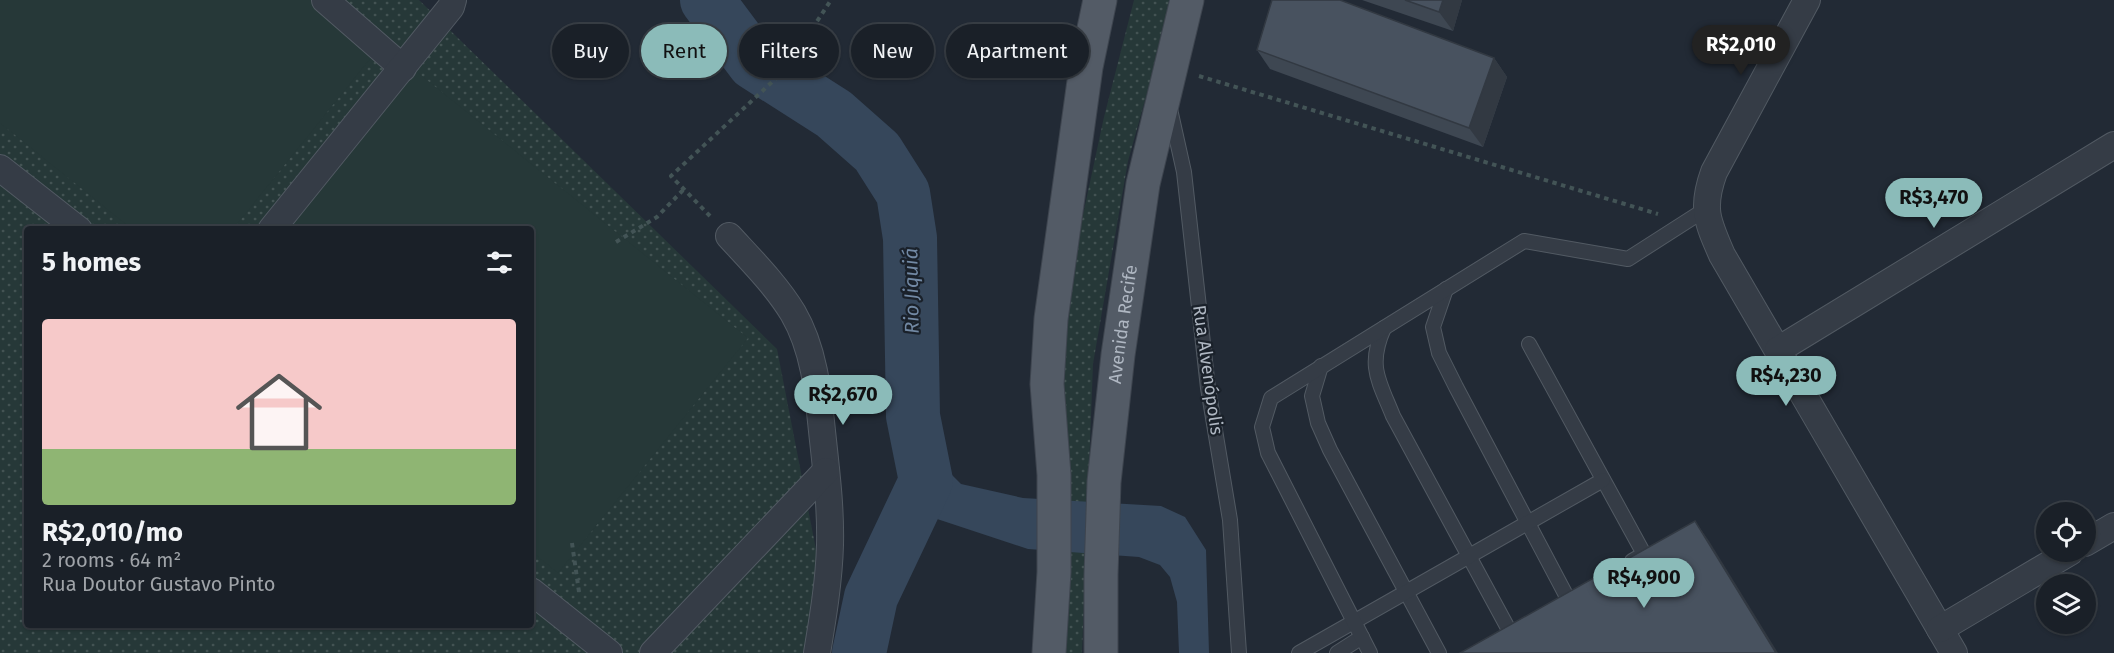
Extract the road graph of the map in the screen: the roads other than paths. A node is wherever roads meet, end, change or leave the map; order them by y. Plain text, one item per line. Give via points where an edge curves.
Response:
1 (325, 0) edge
2 (453, 0) edge
3 (1100, 0) edge
4 (1186, 0) edge
5 (1807, 0) edge
6 (403, 68) junction
7 (1168, 78) junction
8 (2114, 145) edge
9 (0, 168) edge
10 (1706, 208) junction
11 (74, 226) edge
12 (274, 226) edge
13 (729, 236) road end
14 (1446, 289) junction
15 (1384, 328) junction
16 (1529, 344) dead end
17 (1778, 350) junction
18 (1322, 366) junction
19 (826, 471) junction
20 (1604, 480) junction
21 (1528, 524) junction
22 (2114, 526) edge
23 (2096, 537) edge
24 (1469, 557) junction
25 (2053, 562) edge
26 (1615, 570) edge
27 (534, 593) edge
28 (1407, 593) junction
29 (1567, 597) edge
30 (1355, 622) junction
31 (1940, 629) junction
32 (1509, 630) edge
33 (1362, 637) junction
34 (609, 653) edge
35 (653, 653) edge
36 (817, 653) edge
37 (1049, 653) edge
38 (1101, 653) edge
39 (1239, 653) edge
40 (1299, 653) edge
41 (1337, 653) edge
42 (1370, 653) edge
43 (1439, 653) edge
44 (1954, 653) edge

1 - 6 street
2 - 6 street
3 - 37 main road via 1086,67 1051,319 1047,384 1054,475 1054,572
4 - 7 main road, Avenida Recife
5 - 10 street via 1714,172 1706,193
6 - 12 street
7 - 38 main road, Avenida Recife via 1143,184 1118,355 1104,482
7 - 39 lane, Rua Alvenópolis via 1184,172 1208,387 1230,520
8 - 17 street
9 - 11 street
10 - 14 lane via 1628,258 1524,241
10 - 17 street via 1722,255
13 - 19 street via 769,280 804,336 814,370
14 - 15 lane
14 - 21 lane via 1433,327 1440,354
15 - 18 lane
15 - 24 lane via 1374,359 1379,385
16 - 20 lane
17 - 31 street
18 - 28 lane via 1312,396 1318,423
18 - 30 lane via 1271,398 1262,427 1276,471
19 - 35 street
19 - 36 street via 830,544
20 - 21 lane
20 - 26 lane via 1644,554
21 - 24 lane
21 - 29 lane
22 - 23 street
24 - 28 lane
24 - 32 lane
25 - 31 street
27 - 34 street
28 - 30 lane
28 - 43 lane
30 - 33 lane
30 - 40 lane
31 - 44 street
33 - 41 lane
33 - 42 lane

